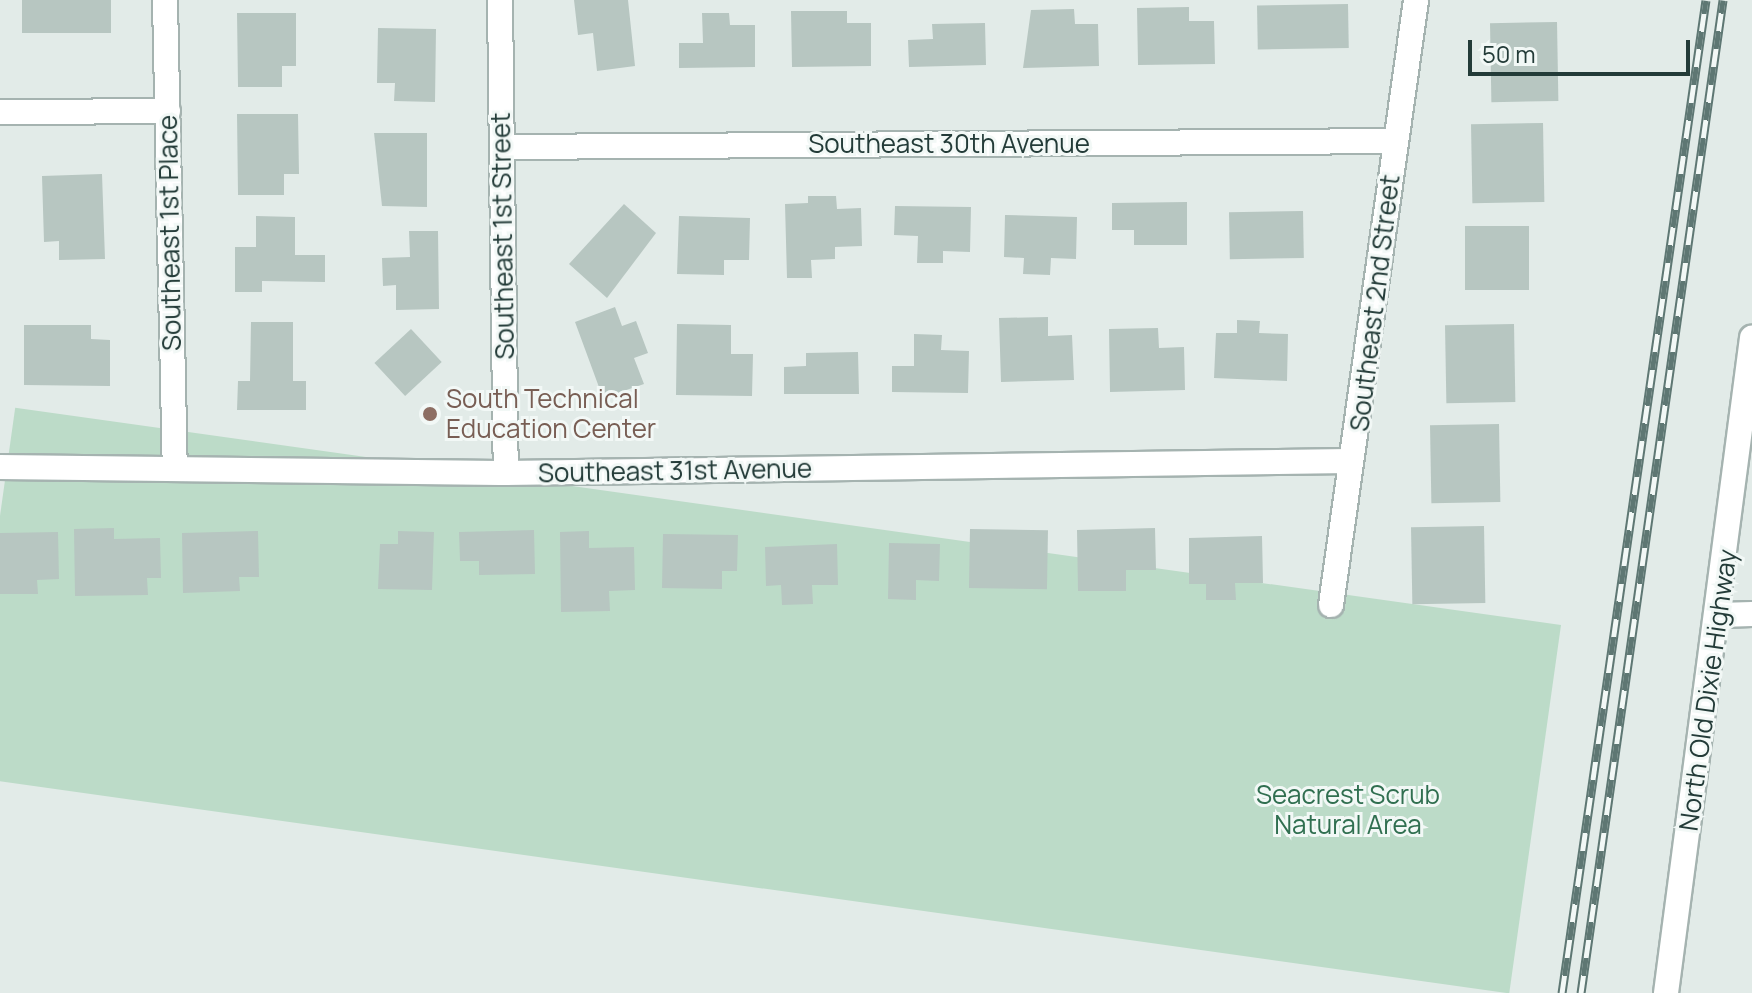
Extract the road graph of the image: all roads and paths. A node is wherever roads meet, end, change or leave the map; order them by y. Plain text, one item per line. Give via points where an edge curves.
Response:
1 (165, 0) edge
2 (500, 0) edge
3 (1416, 0) edge
4 (168, 111) junction
5 (0, 112) edge
6 (1396, 141) junction
7 (502, 147) junction
8 (1752, 338) edge
9 (1349, 461) junction
10 (175, 466) junction
11 (0, 467) edge
12 (506, 473) junction
13 (1331, 605) dead end
14 (1752, 614) edge
15 (1720, 615) junction
16 (1666, 993) edge

1 - 4 street, Southeast 1st Place
2 - 7 street, Southeast 1st Street
3 - 6 street, Southeast 2nd Street
4 - 5 street
4 - 10 street, Southeast 1st Place
6 - 7 street, Southeast 30th Avenue
6 - 9 street, Southeast 2nd Street
7 - 12 street, Southeast 1st Street
8 - 15 street, North Old Dixie Highway
9 - 12 street, Southeast 31st Avenue
9 - 13 street, Southeast 2nd Street
10 - 11 street, Southeast 31st Avenue
10 - 12 street, Southeast 31st Avenue
14 - 15 street
15 - 16 street, North Old Dixie Highway

